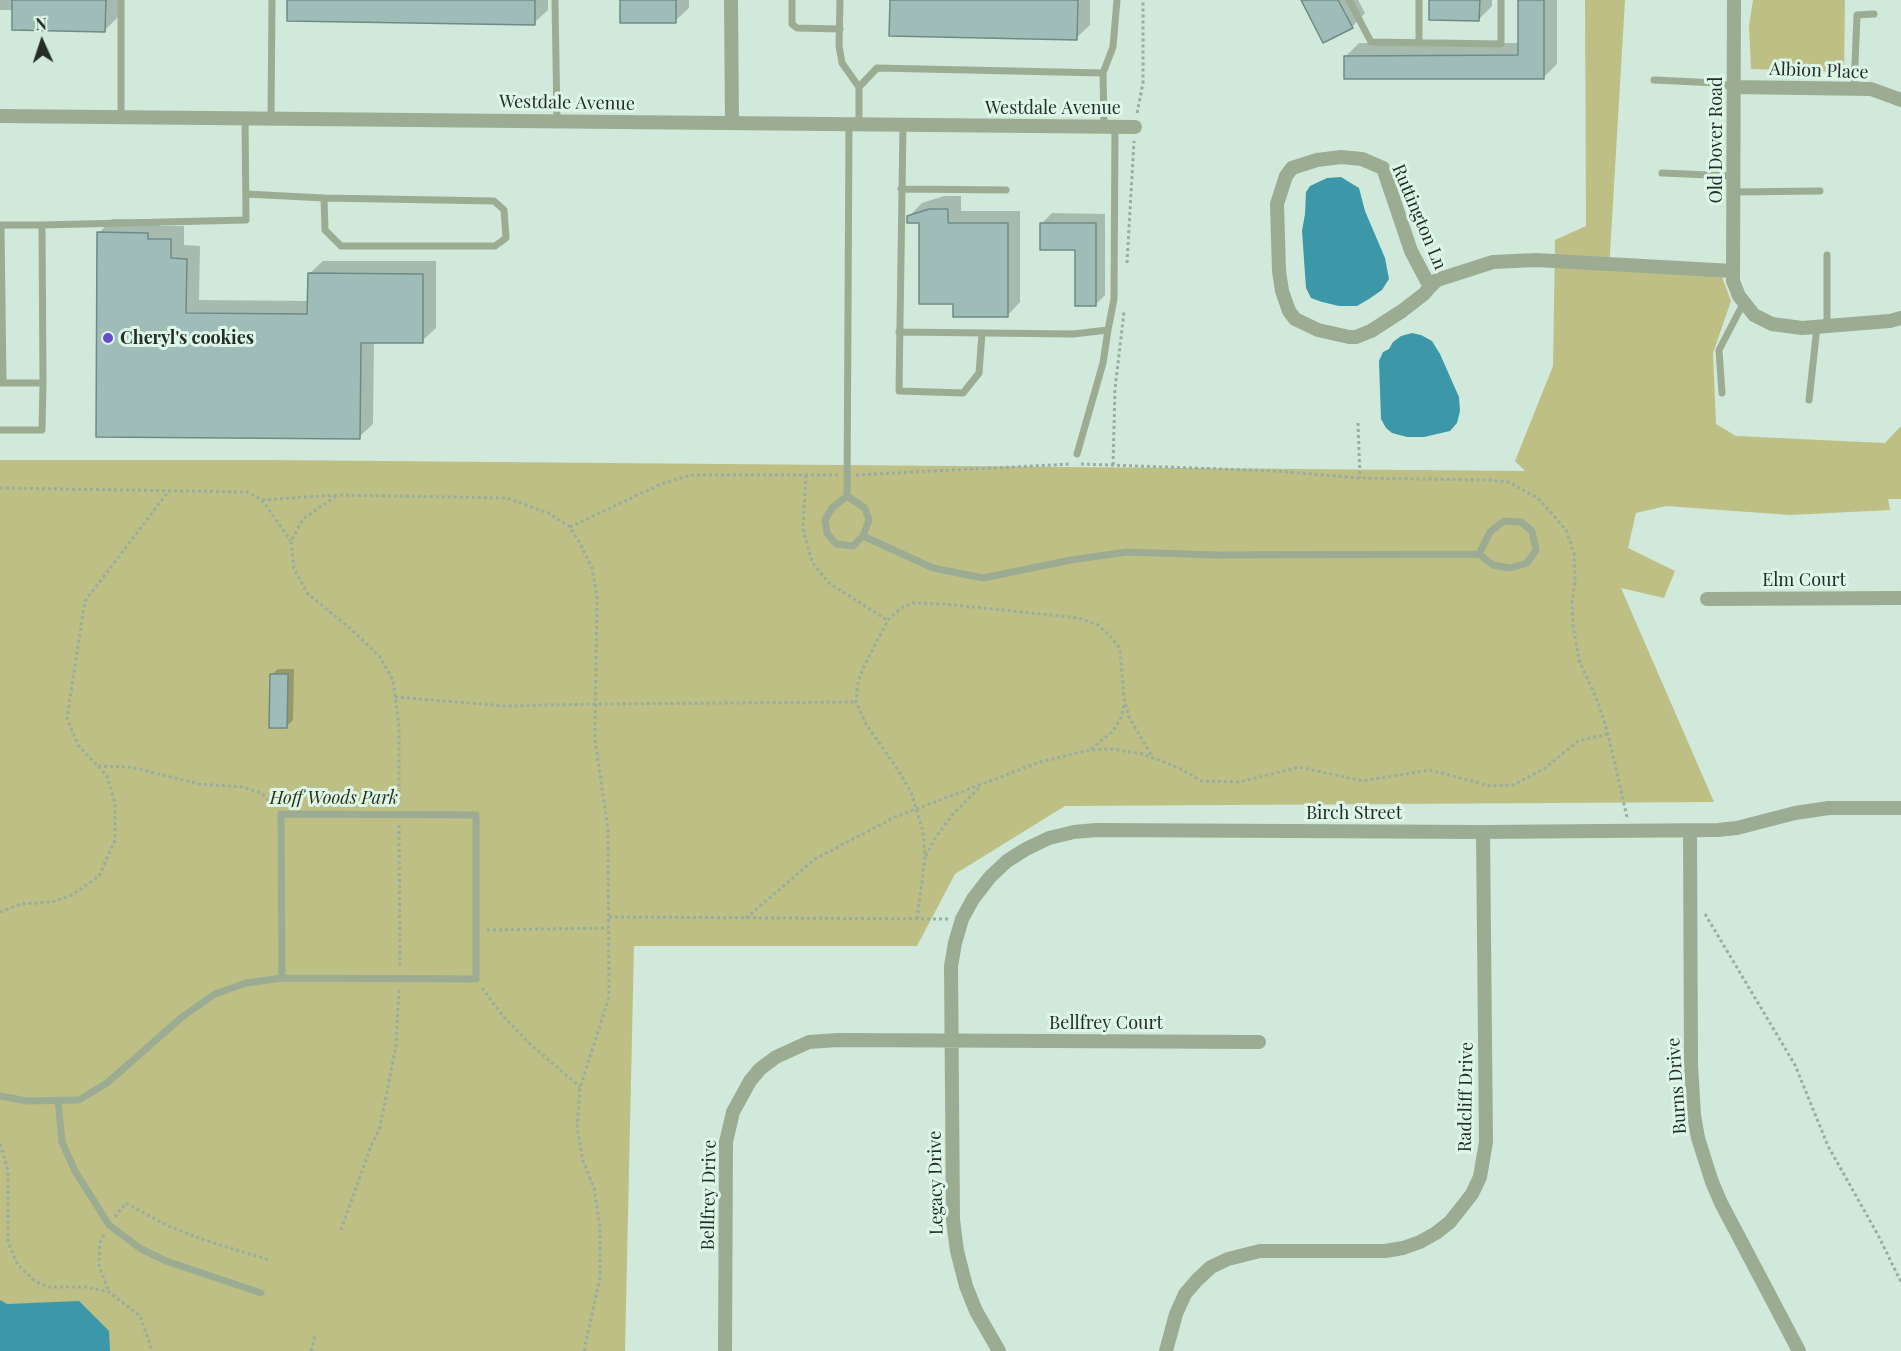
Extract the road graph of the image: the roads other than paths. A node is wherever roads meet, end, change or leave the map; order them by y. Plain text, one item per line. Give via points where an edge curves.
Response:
1 (121, 0) edge
2 (272, 0) edge
3 (555, 0) edge
4 (731, 0) edge
5 (792, 0) edge
6 (840, 0) edge
7 (1117, 0) edge
8 (1349, 0) edge
9 (1419, 0) edge
10 (1501, 0) edge
11 (1734, 0) edge
12 (1874, 14) dead end
13 (840, 29) junction
14 (1419, 43) junction
15 (1103, 73) junction
16 (1654, 80) dead end
17 (859, 87) junction
18 (1734, 87) junction
19 (1854, 89) junction
20 (1901, 100) edge
21 (0, 116) edge
22 (121, 117) junction
23 (245, 118) junction
24 (271, 118) junction
25 (557, 121) junction
26 (732, 123) junction
27 (854, 124) junction
28 (903, 125) junction
29 (1110, 126) junction
30 (1135, 127) road end
31 (1662, 173) dead end
32 (1733, 176) junction
33 (901, 189) junction
34 (1006, 190) dead end
35 (1820, 191) dead end
36 (1733, 192) junction
37 (246, 194) junction
38 (324, 198) junction
39 (0, 225) edge
40 (42, 225) junction
41 (1827, 255) dead end
42 (1733, 276) junction
43 (1430, 287) junction
44 (1744, 302) junction
45 (1901, 318) edge
46 (1822, 326) junction
47 (1108, 330) junction
48 (898, 332) junction
49 (982, 333) junction
50 (2, 383) edge
51 (44, 383) junction
52 (1722, 393) dead end
53 (1809, 400) dead end
54 (0, 430) edge
55 (1077, 454) dead end
56 (847, 496) junction
57 (863, 536) junction
58 (1479, 554) junction
59 (1901, 598) edge
60 (1707, 599) dead end
61 (1901, 808) edge
62 (1690, 831) junction
63 (1483, 832) junction
64 (282, 978) junction
65 (953, 1040) junction
66 (1259, 1042) dead end
67 (0, 1096) edge
68 (58, 1100) junction
69 (261, 1293) dead end
70 (725, 1351) edge
71 (999, 1351) edge
72 (1166, 1351) edge
73 (1798, 1351) edge

1 - 22 lane
2 - 24 lane
3 - 25 lane
4 - 26 street
5 - 13 lane via 792,24 797,28
6 - 13 lane
7 - 15 lane via 1113,47
8 - 14 lane via 1371,42
9 - 14 lane
10 - 14 lane via 1501,44
11 - 18 street, Old Dover Road
12 - 19 lane via 1857,15
13 - 17 lane via 842,63
15 - 17 lane via 877,68
15 - 29 lane
16 - 18 lane via 1718,82
17 - 27 lane
18 - 19 street, Albion Place
18 - 32 street, Old Dover Road
19 - 20 street, Albion Place via 1870,89
21 - 22 street, Westdale Avenue
22 - 23 street, Westdale Avenue
23 - 24 street, Westdale Avenue
23 - 37 lane
24 - 25 street, Westdale Avenue
25 - 26 street, Westdale Avenue
26 - 27 street, Westdale Avenue
27 - 28 street, Westdale Avenue
27 - 56 lane
28 - 29 street, Westdale Avenue
28 - 33 lane
29 - 30 street, Westdale Avenue
29 - 47 lane via 1113,299
31 - 32 lane
32 - 36 street, Old Dover Road
33 - 34 lane
33 - 48 lane
35 - 36 lane
36 - 42 street, Old Dover Road
37 - 38 lane
37 - 40 lane via 246,220
38 - 38 lane via 494,201 504,210 506,238 495,246 341,246 325,230
39 - 40 lane
39 - 50 lane
40 - 51 lane
41 - 46 lane
42 - 43 street, Ruttington Ln via 1492,262 1437,280
42 - 44 street
43 - 43 street, Ruttington Ln via 1402,311 1356,337 1318,330 1295,319 1282,291 1277,204 1292,168 1341,157 1362,159 1383,168 1411,251
44 - 46 street via 1754,315 1772,324
44 - 52 lane via 1719,350
45 - 46 street
46 - 53 lane
47 - 49 lane via 1073,334
47 - 55 lane via 1103,363
48 - 49 lane
48 - 49 lane via 899,391 963,393 980,373
50 - 51 lane
51 - 54 lane via 42,430
56 - 57 lane via 865,508 869,520
56 - 57 lane via 825,520 827,533 836,544 853,546
57 - 58 lane via 933,568 983,578 1127,552
58 - 58 lane via 1493,565 1510,568 1527,563 1536,549 1532,531 1521,522 1504,521 1490,532
59 - 60 street, Elm Court
61 - 62 street, Birch Street via 1829,808 1737,828
62 - 63 street, Birch Street
62 - 73 street, Burns Drive via 1691,1065 1698,1138 1721,1203
63 - 65 street, Birch Street via 1096,830 1049,838 1007,861 990,877 962,919 951,966
63 - 72 street, Radcliff Drive via 1486,1143 1480,1177 1472,1194 1443,1228 1403,1248 1260,1251 1228,1259 1211,1268 1185,1294
64 - 64 lane via 476,979 476,815 282,814
64 - 68 lane via 246,983 215,994 182,1017 107,1083 79,1100
65 - 66 street, Bellfrey Court
65 - 70 street, Bellfrey Drive via 809,1042 776,1057 750,1081 733,1112 726,1142
65 - 71 street, Legacy Drive via 953,1220 957,1251 976,1311
67 - 68 lane via 27,1101
68 - 69 lane via 62,1142 109,1225 141,1249 166,1261

